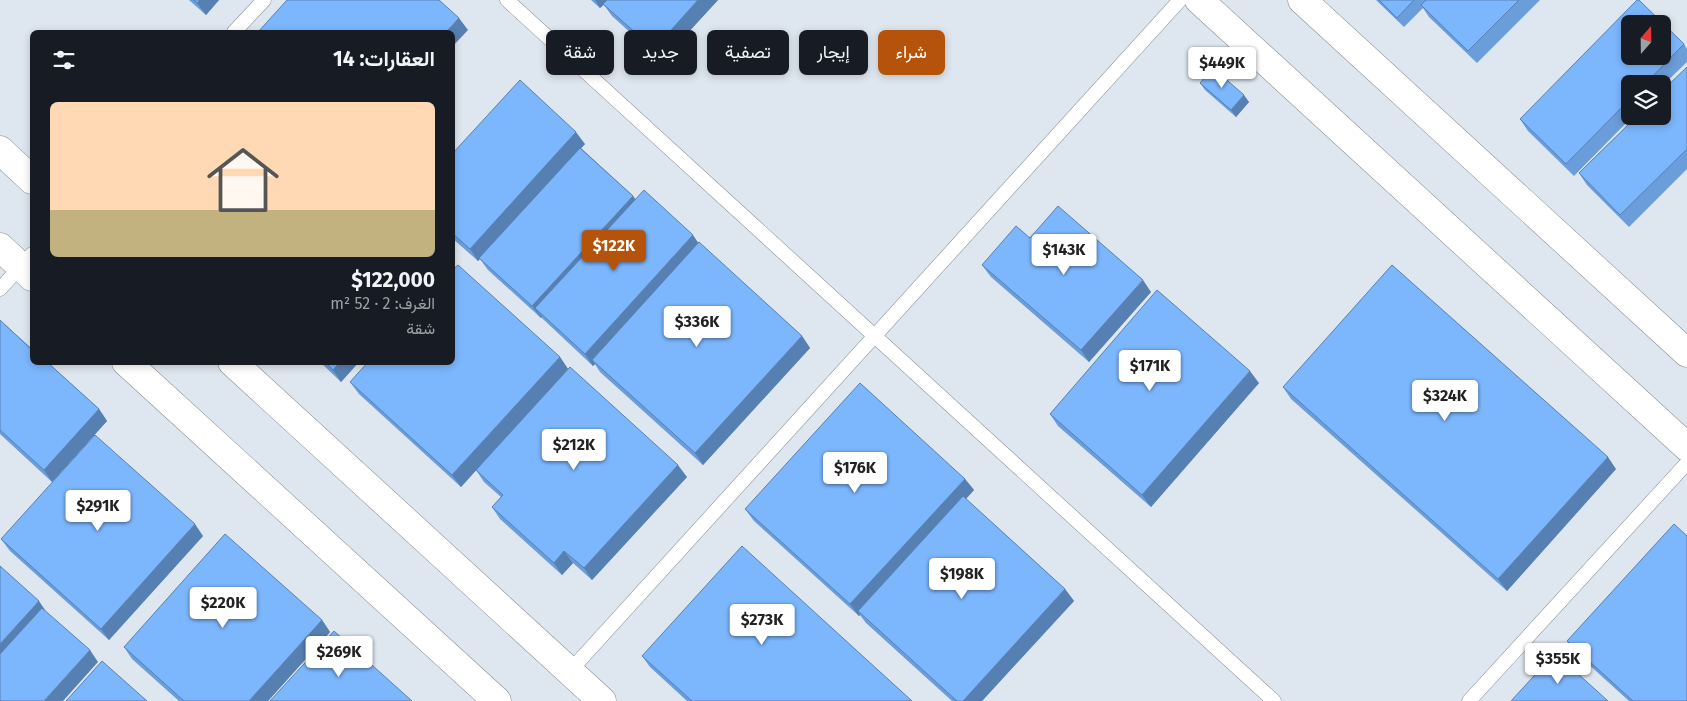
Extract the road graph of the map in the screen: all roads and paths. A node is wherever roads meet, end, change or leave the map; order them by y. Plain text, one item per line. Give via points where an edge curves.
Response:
1 (264, 0) edge
2 (507, 0) edge
3 (1180, 0) edge
4 (1199, 0) edge
5 (1302, 0) edge
6 (236, 30) edge
7 (0, 150) edge
8 (30, 178) edge
9 (0, 247) edge
10 (29, 266) edge
11 (0, 289) edge
12 (875, 336) junction
13 (1687, 353) edge
14 (129, 365) edge
15 (235, 365) edge
16 (1687, 448) edge
17 (1687, 463) edge
18 (570, 671) junction
19 (497, 701) edge
20 (602, 701) edge
21 (1274, 701) edge
22 (1469, 701) edge

1 - 6 lane
2 - 12 lane
3 - 12 lane
4 - 16 street
5 - 13 street
7 - 8 street
9 - 10 street
10 - 11 lane
12 - 18 lane
12 - 21 lane
14 - 19 street
15 - 18 street
17 - 22 lane
18 - 20 street

